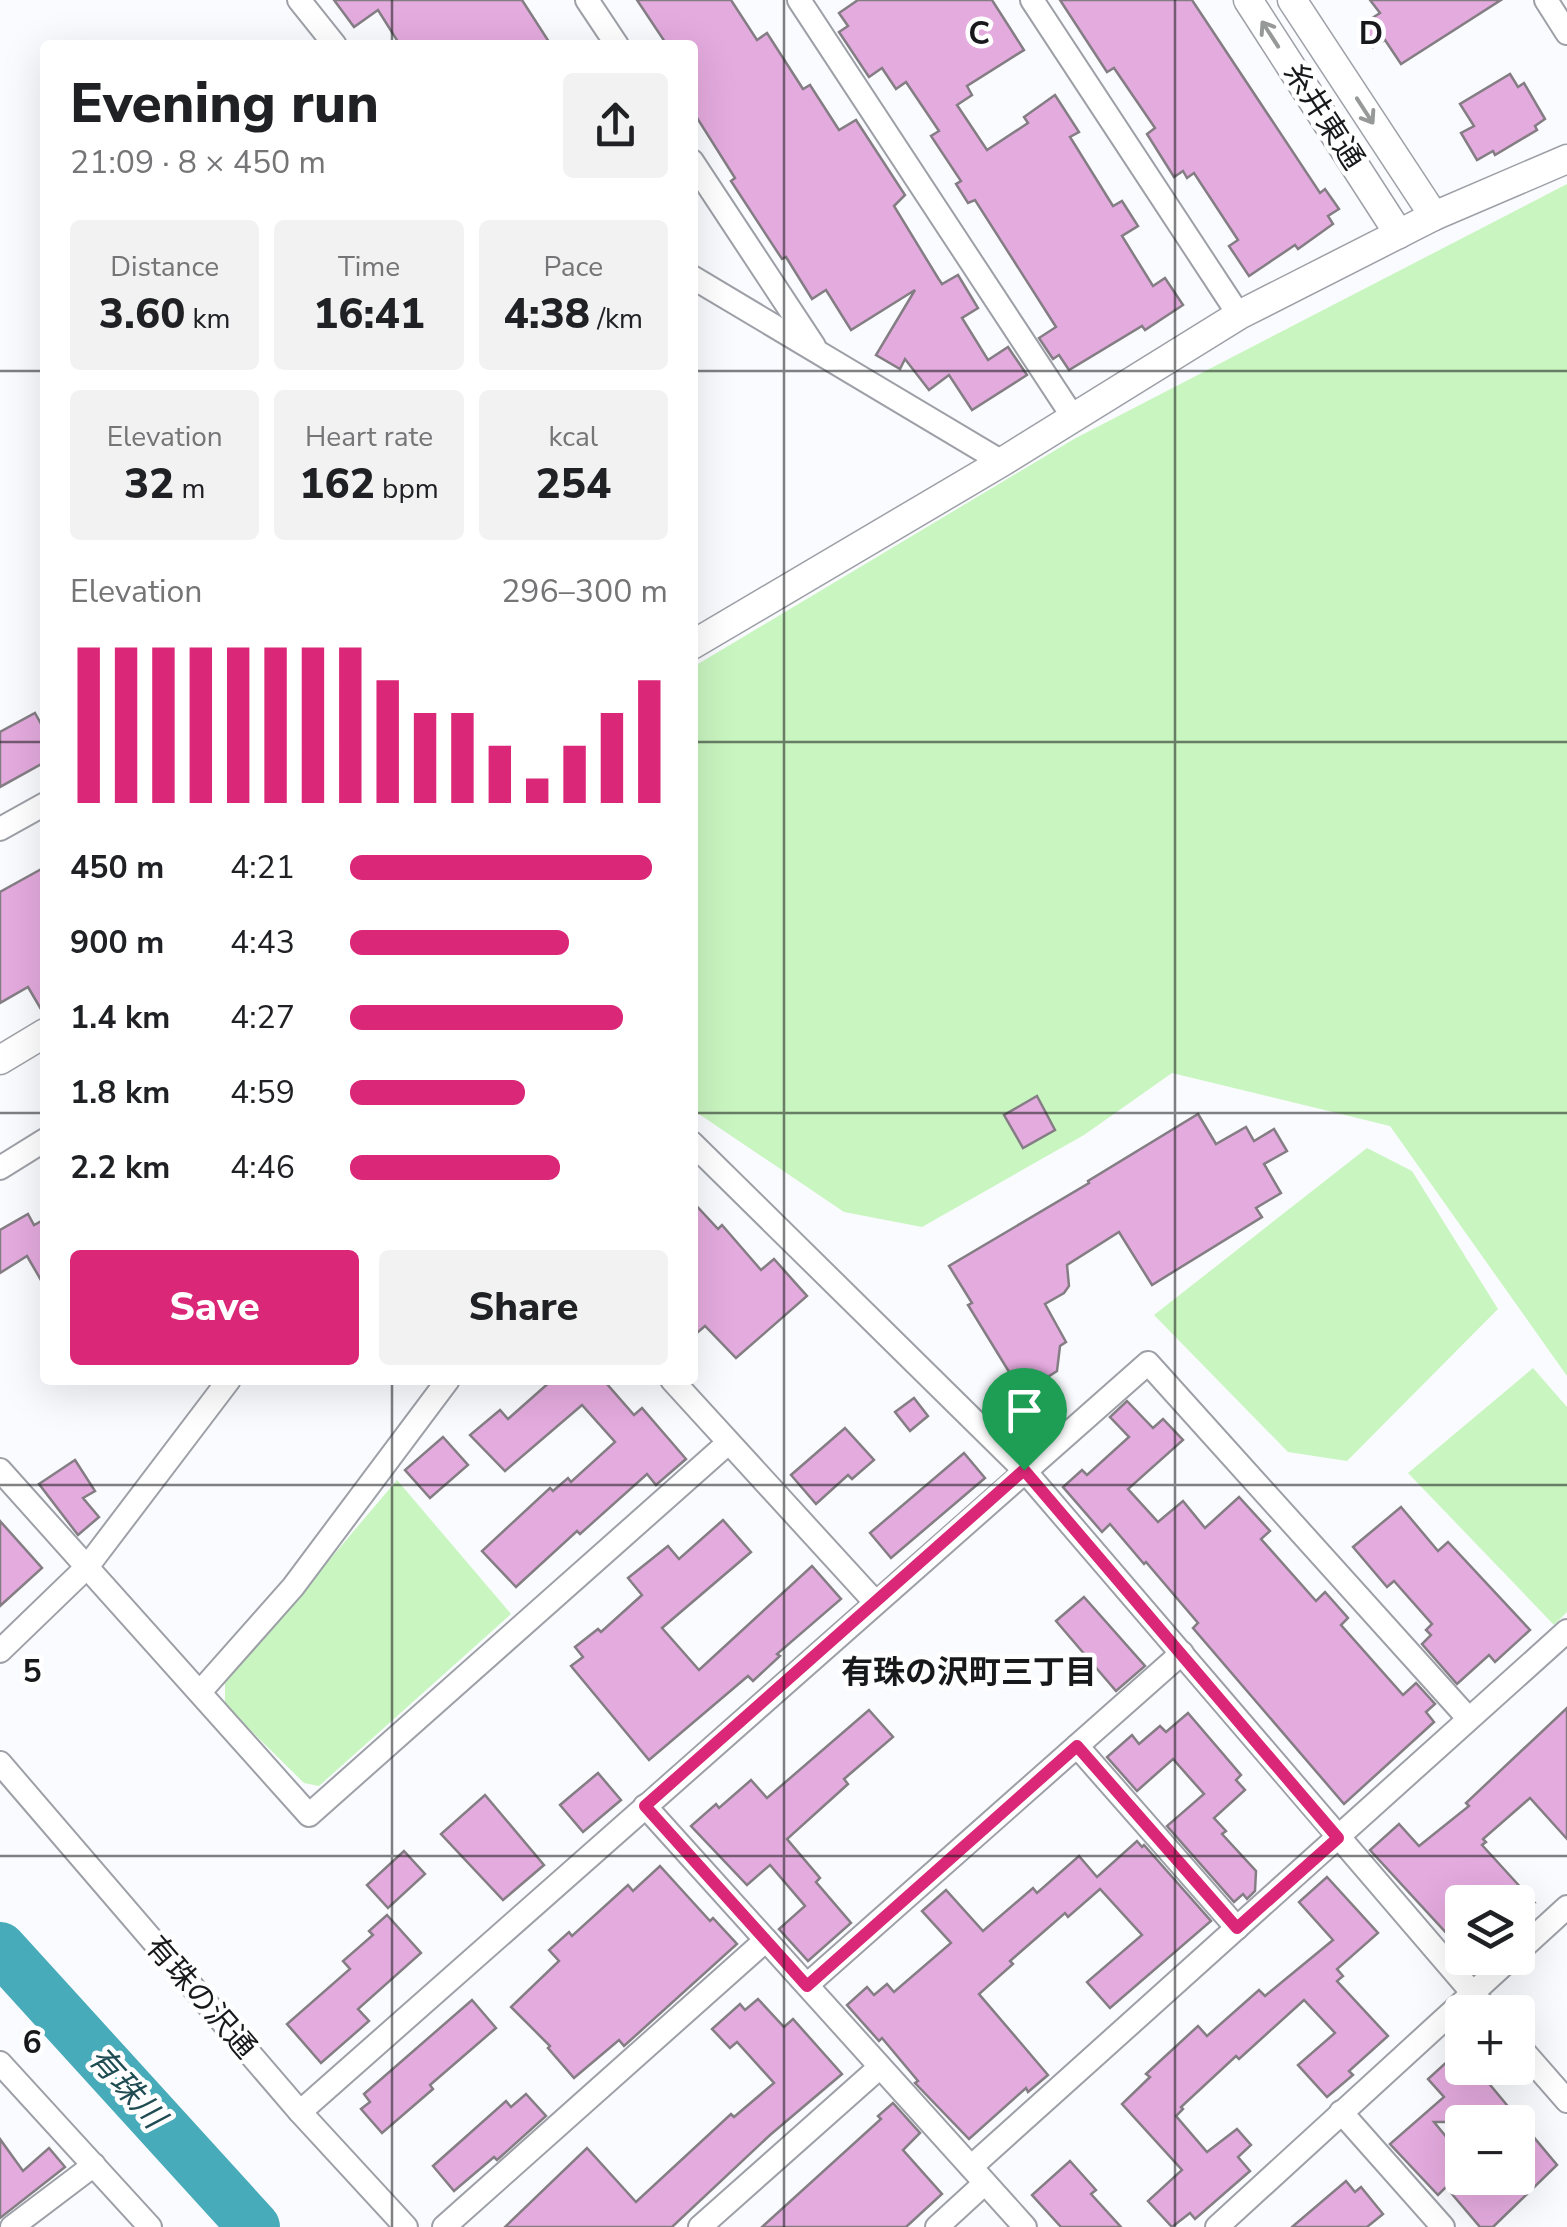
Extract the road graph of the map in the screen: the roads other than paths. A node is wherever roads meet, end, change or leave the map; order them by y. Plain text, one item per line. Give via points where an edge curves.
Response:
1 (299, 0) edge
2 (587, 0) edge
3 (799, 0) edge
4 (1032, 0) edge
5 (1248, 0) edge
6 (1292, 0) edge
7 (1546, 0) edge
8 (1567, 32) edge
9 (331, 40) edge
10 (613, 40) edge
11 (1567, 158) edge
12 (698, 170) edge
13 (1434, 216) junction
14 (1399, 234) junction
15 (698, 281) edge
16 (1239, 315) junction
17 (818, 351) junction
18 (1073, 417) junction
19 (1002, 462) junction
20 (698, 641) edge
21 (40, 807) edge
22 (0, 829) edge
23 (40, 1036) edge
24 (0, 1060) edge
25 (40, 1143) edge
26 (698, 1148) edge
27 (0, 1168) edge
28 (225, 1385) edge
29 (444, 1385) edge
30 (676, 1385) edge
31 (728, 1443) junction
32 (0, 1470) edge
33 (1024, 1470) junction
34 (87, 1567) junction
35 (874, 1602) junction
36 (1567, 1632) edge
37 (0, 1650) edge
38 (1182, 1652) junction
39 (200, 1692) junction
40 (1468, 1718) junction
41 (1077, 1746) junction
42 (0, 1763) edge
43 (645, 1806) junction
44 (1338, 1838) junction
45 (1567, 1907) edge
46 (1237, 1928) junction
47 (1535, 1936) edge
48 (766, 1940) junction
49 (1492, 1975) edge
50 (807, 1986) junction
51 (1472, 1993) junction
52 (0, 2063) edge
53 (1535, 2063) edge
54 (880, 2067) junction
55 (1567, 2100) edge
56 (300, 2112) junction
57 (1341, 2112) junction
58 (94, 2165) junction
59 (978, 2175) junction
60 (12, 2227) edge
61 (150, 2227) edge
62 (406, 2227) edge
63 (444, 2227) edge
64 (700, 2227) edge
65 (937, 2227) edge
66 (1025, 2227) edge
67 (1217, 2227) edge
68 (1443, 2227) edge

1 - 9 street
2 - 10 street
3 - 18 street
4 - 16 street
14 -> 5 street, 糸井東通
6 -> 13 street, 糸井東通
7 - 8 street
11 - 13 street
12 - 17 street
13 - 14 street
14 - 16 street
15 - 17 street
16 - 18 street
17 - 19 street
18 - 19 street
19 - 20 street
21 - 22 street
23 - 24 street
25 - 27 street
26 - 33 street
28 - 34 street
29 - 39 street via 292,1586
30 - 31 street
31 - 35 street
31 - 39 street via 308,1816
32 - 34 street
33 - 35 street
33 - 38 street
33 - 40 street via 1148,1363
34 - 37 street
34 - 39 street
35 - 43 street
36 - 40 street
38 - 41 street
38 - 44 street
40 - 44 street
41 - 46 street
41 - 50 street
42 - 56 street, 有珠の沢通
43 - 48 street
43 - 56 street
44 - 46 street
44 - 51 street
45 - 47 street
46 - 59 street
48 - 50 street
48 - 63 street
49 - 51 street
50 - 54 street
51 - 57 street
52 - 58 street
53 - 55 street
54 - 59 street
54 - 64 street
56 - 62 street, 有珠の沢通
57 - 67 street
57 - 68 street
58 - 60 street
58 - 61 street
59 - 65 street
59 - 66 street

